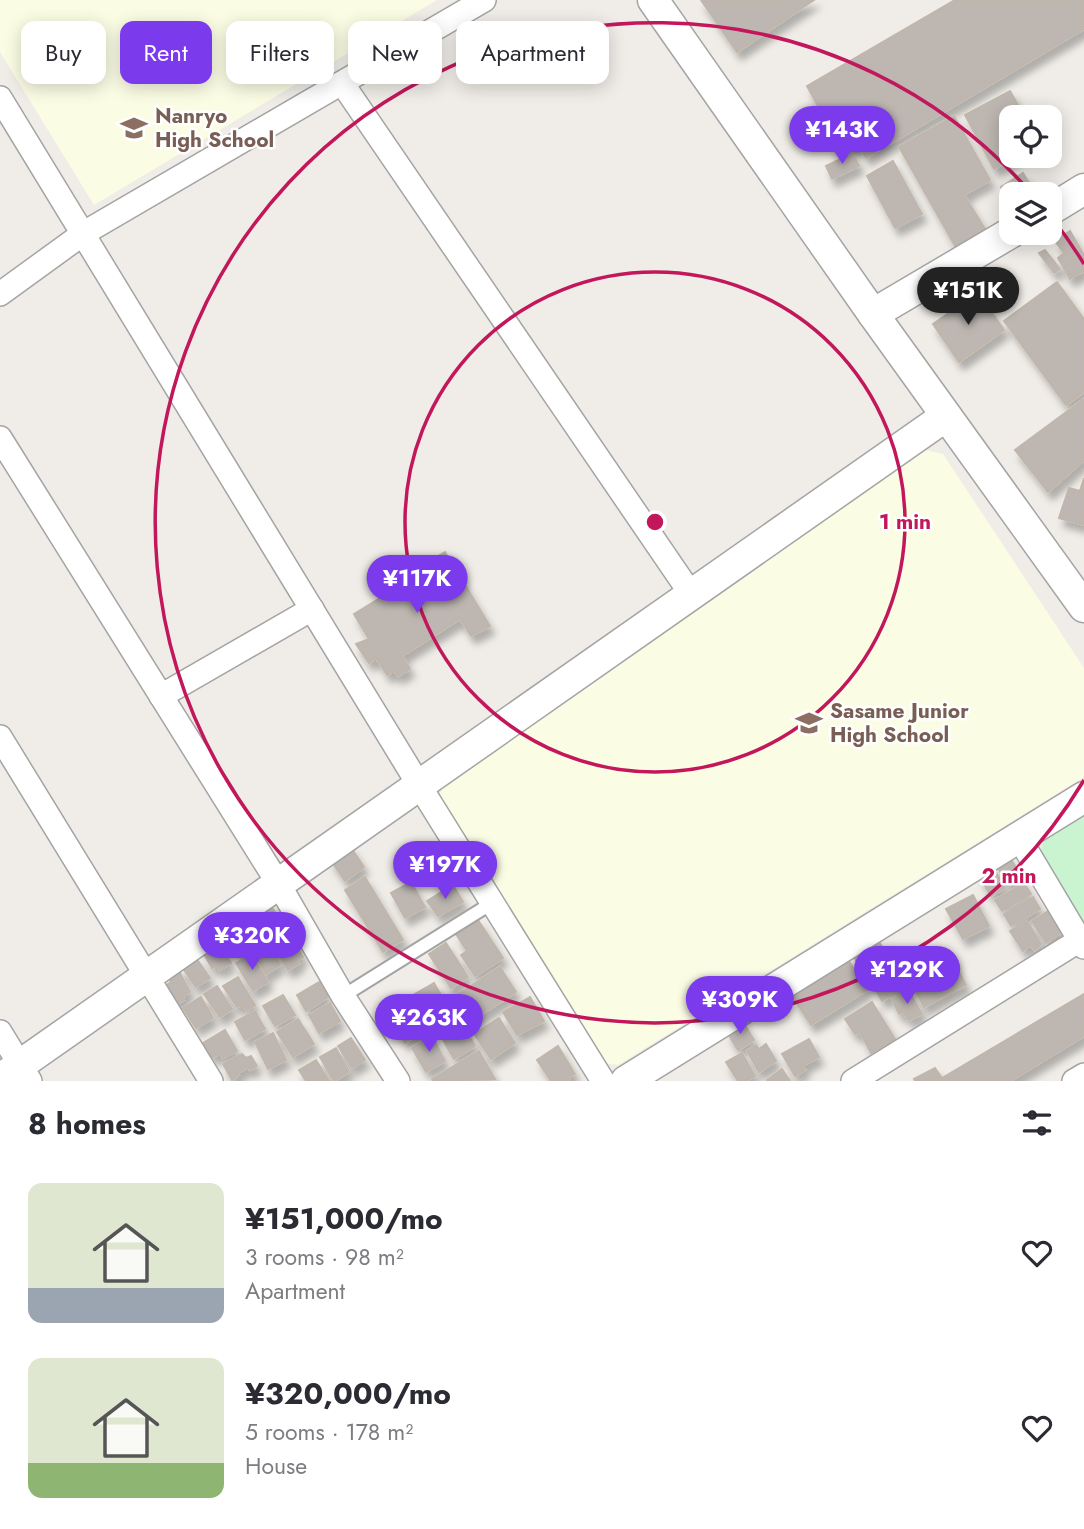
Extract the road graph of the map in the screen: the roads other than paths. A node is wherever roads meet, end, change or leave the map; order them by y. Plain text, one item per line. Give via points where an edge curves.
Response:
1 (484, 0) edge
2 (653, 0) edge
3 (342, 83) junction
4 (0, 98) edge
5 (1084, 189) edge
6 (1062, 202) edge
7 (84, 233) junction
8 (999, 240) edge
9 (0, 294) edge
10 (873, 314) junction
11 (946, 416) junction
12 (0, 438) edge
13 (691, 594) junction
14 (1084, 607) edge
15 (312, 609) junction
16 (160, 696) junction
17 (0, 737) edge
18 (419, 785) junction
19 (1084, 797) edge
20 (1019, 838) junction
21 (278, 883) junction
22 (492, 903) junction
23 (1082, 944) edge
24 (147, 976) junction
25 (344, 996) junction
26 (0, 1032) edge
27 (17, 1075) edge
28 (1084, 1075) edge
29 (211, 1081) edge
30 (398, 1081) edge
31 (603, 1081) edge
32 (626, 1081) edge
33 (853, 1081) edge
34 (1074, 1081) edge

1 - 3 street
2 - 10 street
3 - 7 street
3 - 13 street
4 - 7 street
5 - 6 street
7 - 9 street
7 - 15 street
8 - 10 street
10 - 11 street
11 - 13 street
11 - 14 street
12 - 16 street
13 - 18 street
15 - 16 street
15 - 18 street
16 - 21 street
17 - 24 street
18 - 21 street
18 - 22 street
19 - 20 street
20 - 23 street
20 - 32 street
21 - 24 street
21 - 25 street
22 - 25 lane
22 - 31 street
23 - 33 street
24 - 27 street
24 - 29 street
25 - 30 street
26 - 27 street
28 - 34 street

